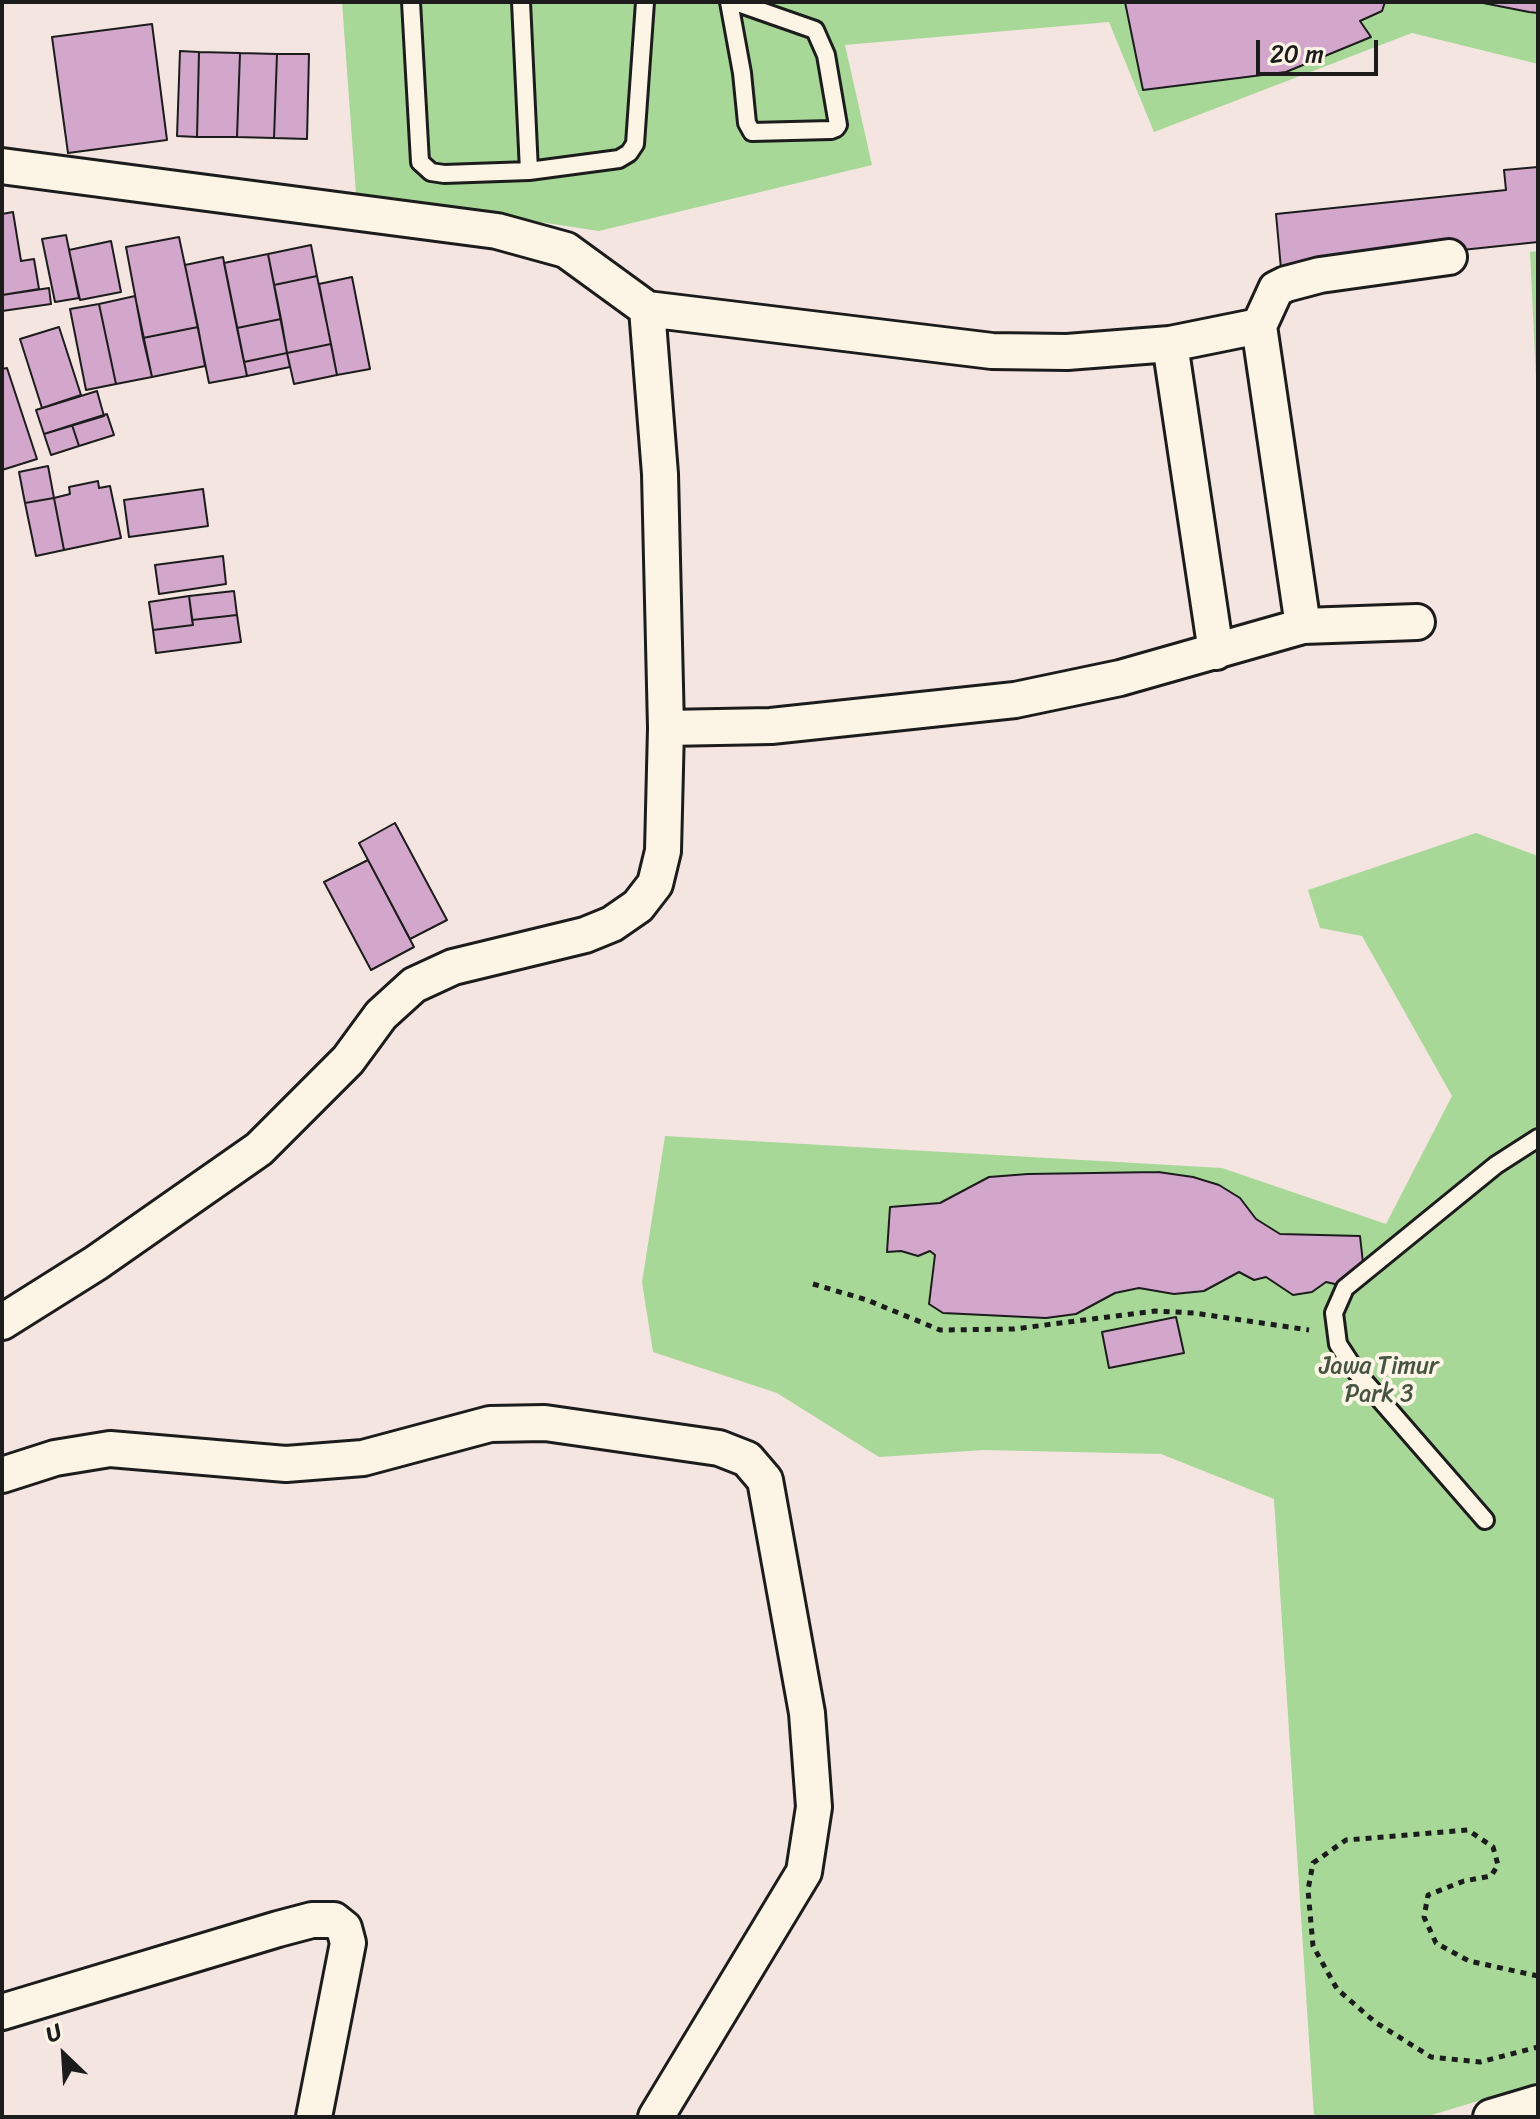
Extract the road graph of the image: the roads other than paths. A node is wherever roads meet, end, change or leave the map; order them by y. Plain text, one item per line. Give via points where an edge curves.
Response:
1 (411, 2) edge
2 (521, 2) edge
3 (645, 2) edge
4 (732, 2) edge
5 (2, 166) edge
6 (529, 171) junction
7 (1449, 257) dead end
8 (647, 309) junction
9 (1259, 326) junction
10 (1170, 344) junction
11 (1417, 622) dead end
12 (1303, 626) junction
13 (1216, 652) junction
14 (666, 728) junction
15 (1538, 1138) edge
16 (2, 1322) edge
17 (2, 1475) edge
18 (1485, 1520) dead end
19 (2, 2012) edge
20 (1538, 2103) edge
21 (314, 2117) edge
22 (656, 2117) edge
23 (1491, 2117) edge

1 - 6 lane via 420,162 431,172 444,174
2 - 6 lane
3 - 6 lane via 635,144 629,153 619,159
4 - 4 lane via 815,30 826,55 836,128 752,132
5 - 8 street via 497,231 566,250
7 - 9 street via 1286,284 1276,289
8 - 10 street via 992,351
8 - 14 street via 660,474
9 - 10 street
9 - 12 street
10 - 13 street
11 - 12 street
12 - 13 street
13 - 14 street via 1015,700 771,726
14 - 16 street via 663,851 655,884 638,906 585,935 453,967 414,985 259,1149
15 - 18 lane via 1496,1165 1345,1288 1334,1313 1338,1344 1357,1373
17 - 22 street via 55,1458 110,1449 286,1464 363,1458 504,1423 545,1423 719,1448 747,1459 765,1480 807,1713 814,1807 804,1872
19 - 21 street via 278,1929 334,1920 344,1928 348,1943
20 - 23 street

